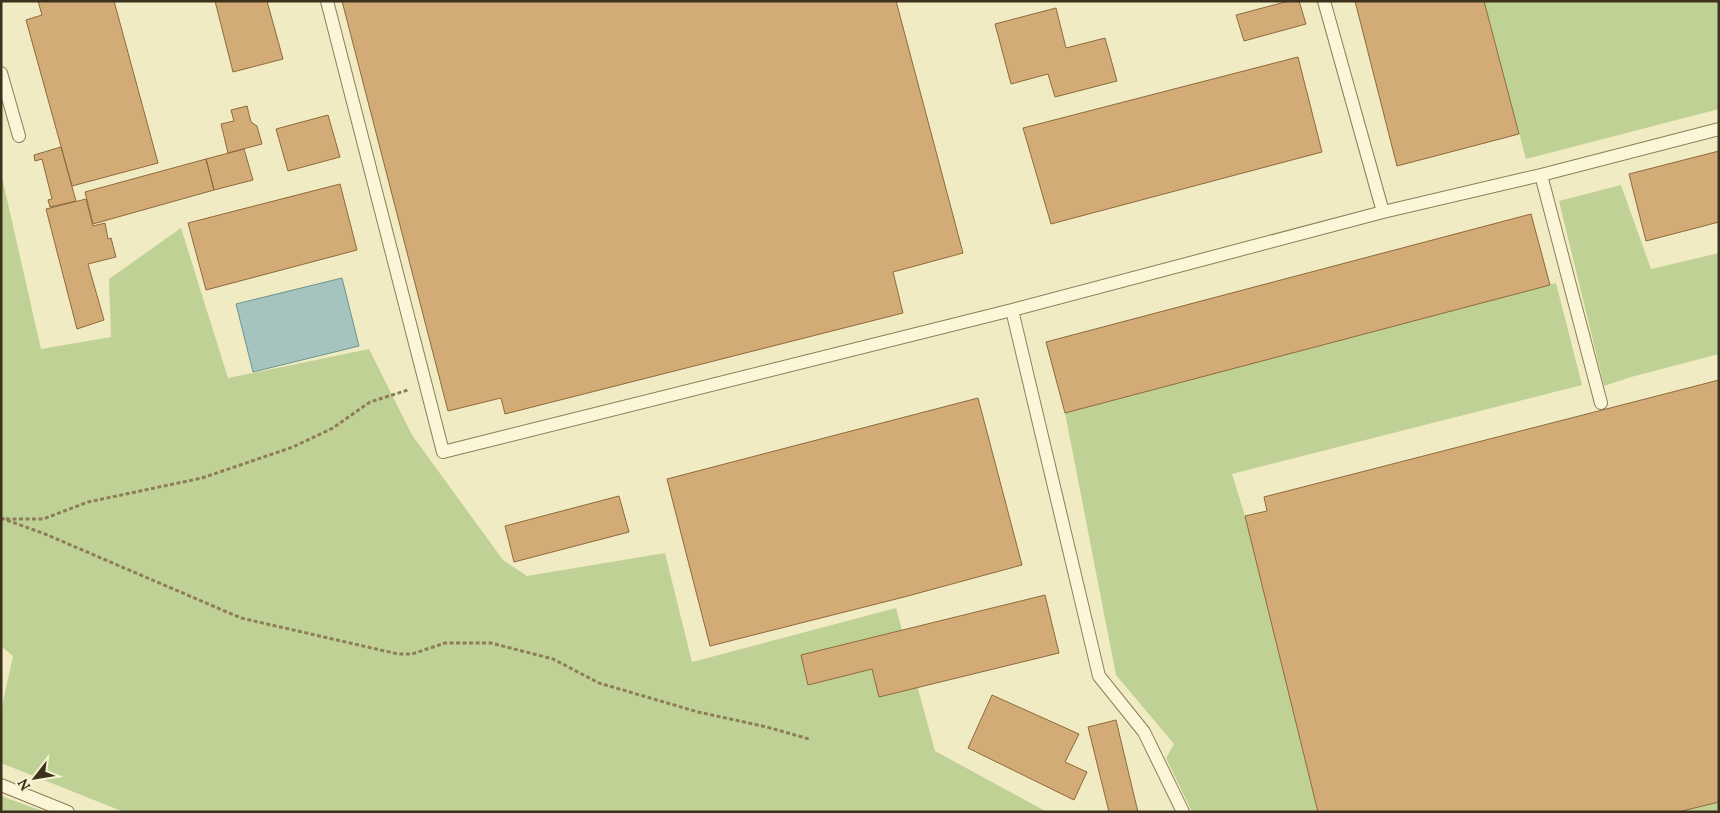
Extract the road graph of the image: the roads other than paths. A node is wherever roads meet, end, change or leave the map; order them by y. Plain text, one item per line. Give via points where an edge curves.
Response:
1 (327, 1) edge
2 (1324, 1) edge
3 (1, 73) edge
4 (1719, 129) edge
5 (19, 136) dead end
6 (1540, 175) junction
7 (1383, 212) junction
8 (1012, 310) junction
9 (1601, 403) dead end
10 (1, 785) edge
11 (68, 812) edge
12 (1182, 812) edge

1 - 8 lane via 443,452
2 - 7 lane
3 - 5 lane
4 - 6 lane
6 - 7 lane
6 - 9 lane
7 - 8 lane
8 - 12 lane via 1099,676 1144,732
10 - 11 lane

